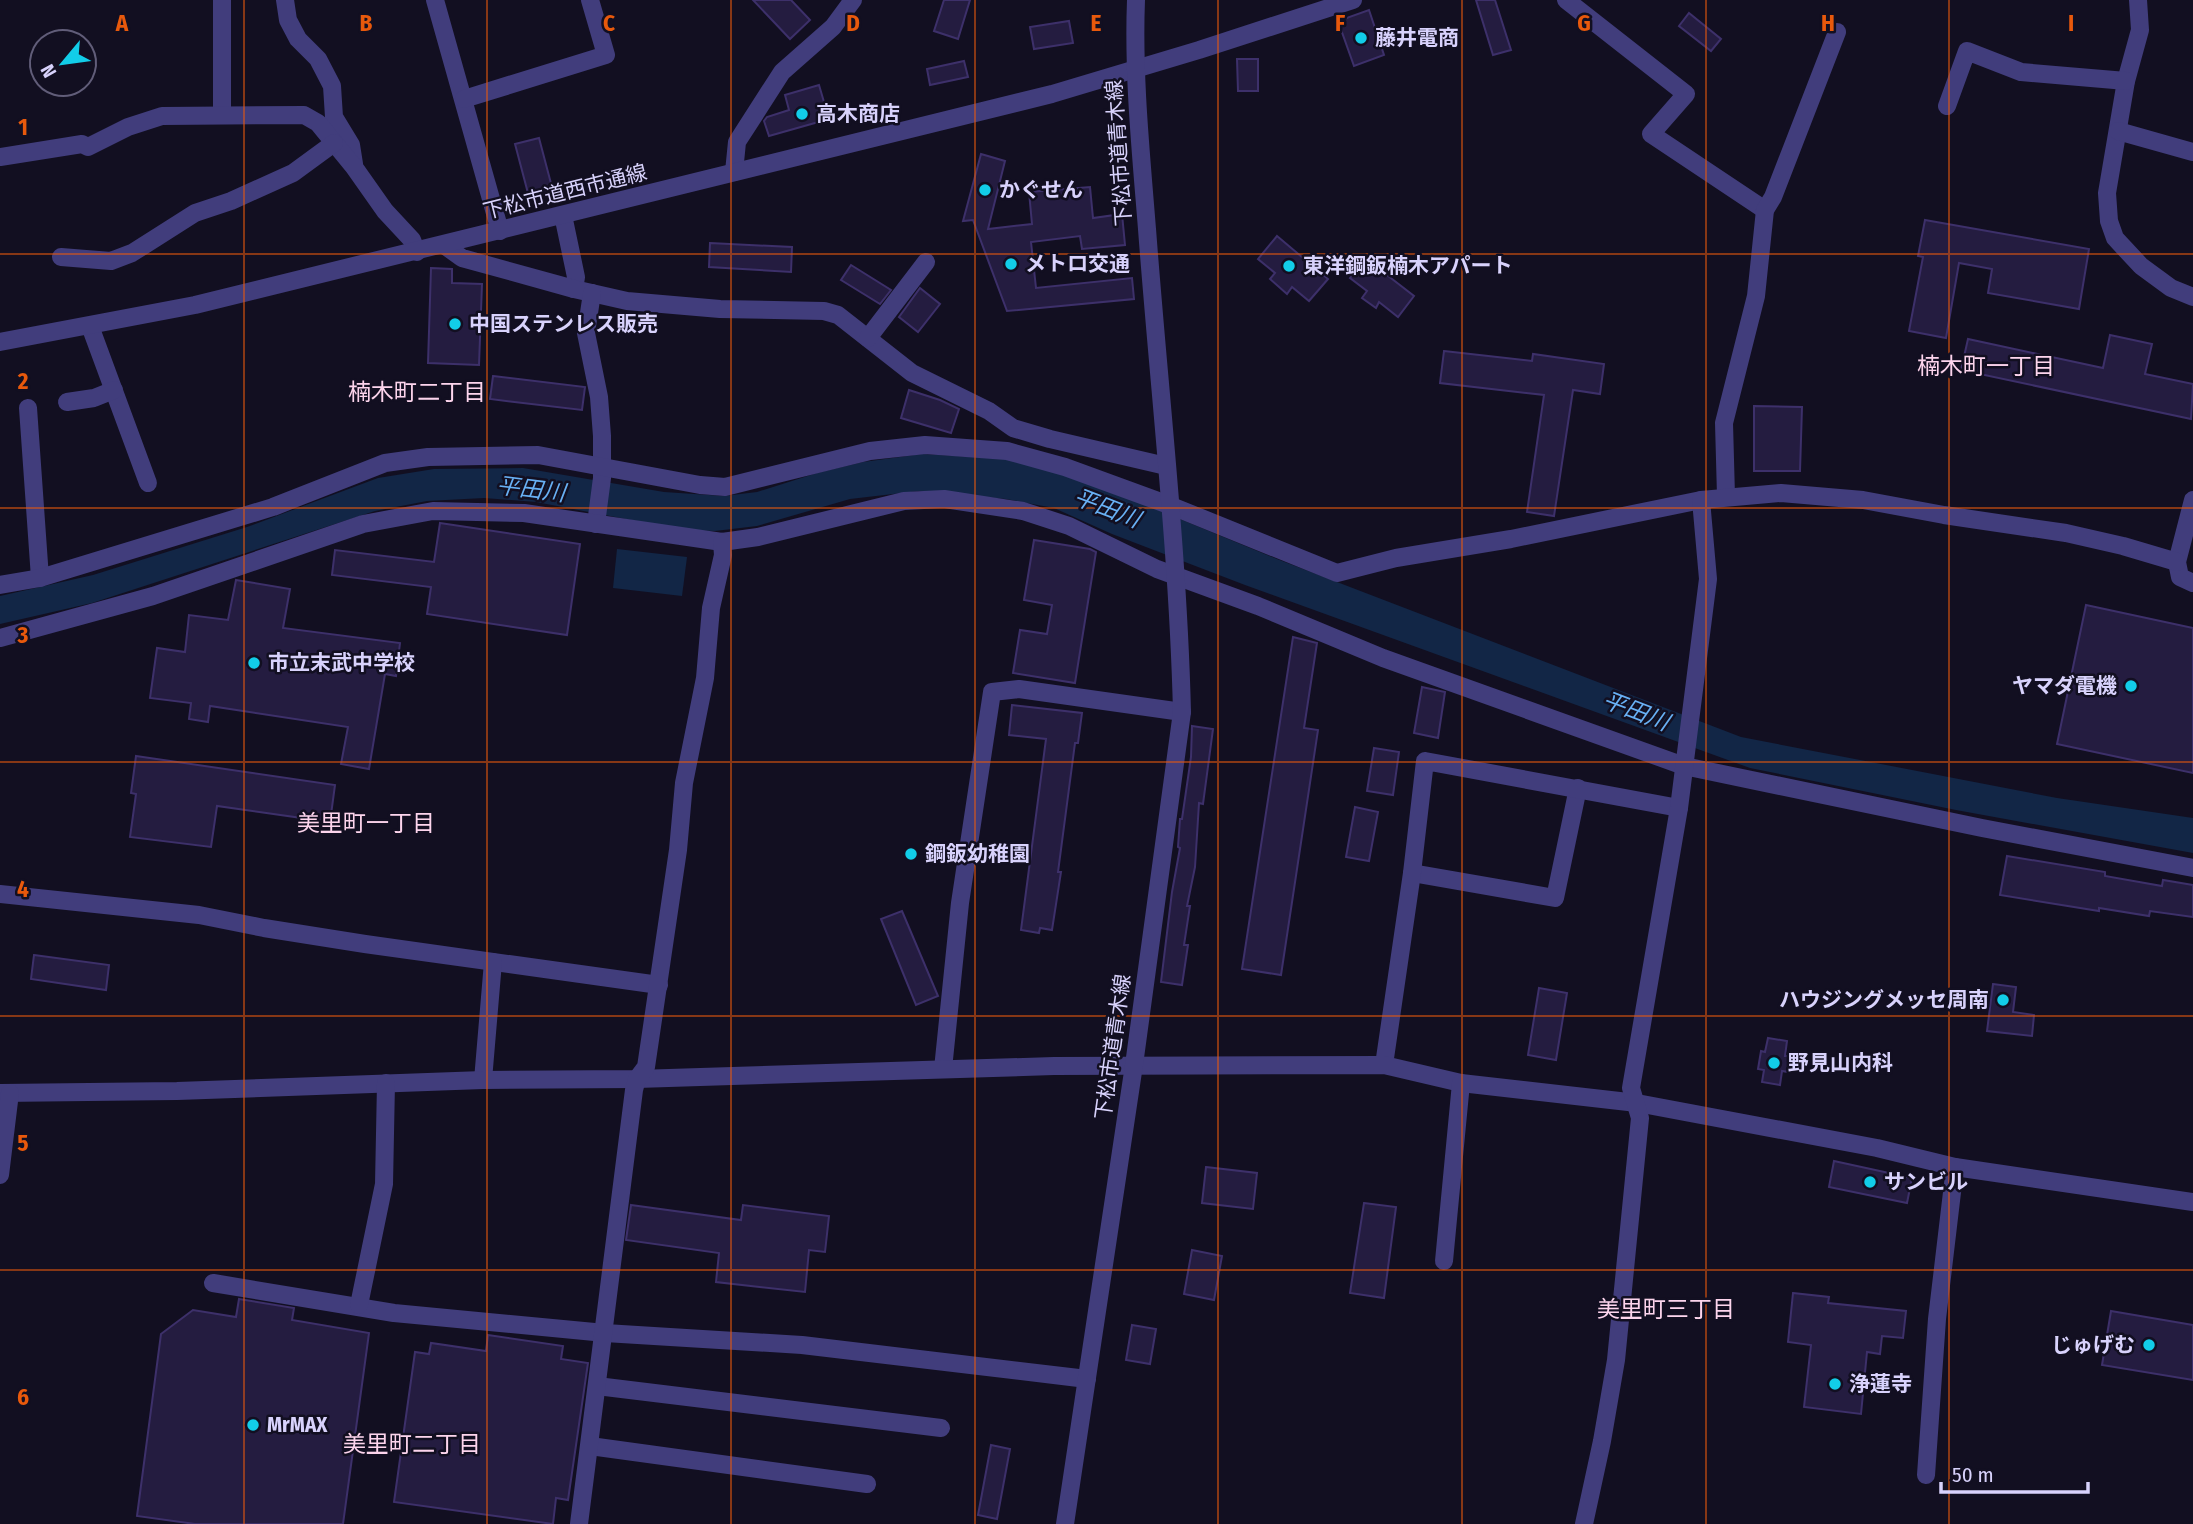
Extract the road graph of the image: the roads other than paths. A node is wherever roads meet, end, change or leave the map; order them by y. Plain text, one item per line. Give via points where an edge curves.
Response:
1 (222, 0) edge
2 (285, 0) edge
3 (435, 0) edge
4 (590, 0) edge
5 (853, 0) edge
6 (1136, 0) edge
7 (1353, 0) edge
8 (1566, 0) edge
9 (2138, 0) edge
10 (1837, 32) dead end
11 (1136, 68) junction
12 (2126, 81) junction
13 (464, 99) junction
14 (1947, 106) dead end
15 (222, 114) junction
16 (2118, 131) junction
17 (334, 143) junction
18 (2193, 152) edge
19 (0, 158) edge
20 (354, 167) junction
21 (734, 172) junction
22 (1765, 210) junction
23 (563, 215) junction
24 (500, 231) junction
25 (444, 245) junction
26 (418, 252) junction
27 (61, 257) dead end
28 (926, 262) dead end
29 (583, 291) junction
30 (2193, 297) edge
31 (90, 326) junction
32 (868, 338) junction
33 (0, 342) edge
34 (114, 390) junction
35 (67, 402) dead end
36 (28, 408) dead end
37 (1166, 466) junction
38 (602, 473) junction
39 (148, 483) dead end
40 (1726, 496) junction
41 (1701, 500) junction
42 (2193, 500) edge
43 (1169, 509) junction
44 (596, 520) junction
45 (722, 542) junction
46 (2176, 562) junction
47 (1174, 571) junction
48 (40, 578) junction
49 (2193, 583) edge
50 (0, 585) edge
51 (0, 638) edge
52 (1182, 712) junction
53 (1684, 762) junction
54 (1578, 788) junction
55 (1679, 808) junction
56 (2193, 868) edge
57 (1412, 873) junction
58 (0, 894) edge
59 (493, 962) junction
60 (659, 985) junction
61 (1134, 1065) junction
62 (1384, 1065) junction
63 (943, 1069) junction
64 (637, 1079) junction
65 (483, 1080) junction
66 (386, 1083) junction
67 (1461, 1083) junction
68 (5, 1093) edge
69 (1637, 1103) junction
70 (1955, 1167) junction
71 (0, 1175) edge
72 (2193, 1202) edge
73 (1444, 1261) dead end
74 (214, 1283) dead end
75 (359, 1306) junction
76 (605, 1333) junction
77 (1087, 1379) junction
78 (597, 1386) junction
79 (941, 1428) dead end
80 (590, 1446) junction
81 (1926, 1475) dead end
82 (867, 1484) dead end
83 (579, 1524) edge
84 (1065, 1524) edge
85 (1584, 1524) edge

1 - 15 street
2 - 20 street via 298,39 318,59 332,86 334,117 351,145
3 - 13 street
4 - 13 street via 606,55
5 - 21 street via 833,27 782,72 737,142
6 - 11 street, 下松市道青木線
7 - 11 street, 下松市道西市通線
8 - 22 street via 1686,93 1651,134
9 - 12 street via 2140,30
10 - 22 street
11 - 21 street, 下松市道西市通線 via 1052,94
11 - 37 street, 下松市道青木線
12 - 14 street via 2021,72 1967,51
12 - 16 street
13 - 24 street
15 - 17 street via 304,115 318,123
15 - 19 street via 162,116 88,147 82,144
16 - 18 street
16 - 30 street via 2107,193 2115,238 2141,267
17 - 20 street
17 - 27 street via 293,173 195,213 132,253 111,261
20 - 26 street
21 - 23 street, 下松市道西市通線
22 - 40 street via 1756,296 1724,423
23 - 24 street, 下松市道西市通線
23 - 29 street
24 - 25 street, 下松市道西市通線
25 - 26 street, 下松市道西市通線
25 - 29 street via 462,258
26 - 31 street, 下松市道西市通線
28 - 32 street
29 - 32 street via 653,305 824,311 838,315
29 - 38 street via 599,397
31 - 33 street, 下松市道西市通線
31 - 34 street
32 - 37 street via 925,381 989,411 1013,428
34 - 35 street
34 - 39 street
36 - 48 street
37 - 43 street, 下松市道青木線
38 - 43 street via 725,487 870,450 925,445 1007,451 1065,467
38 - 44 street
38 - 48 street via 538,455 428,457 385,463 272,507
40 - 41 street
40 - 46 street via 1781,493 1863,500 2066,533
41 - 43 street via 1337,573
41 - 53 street via 1707,579
42 - 46 street
43 - 47 street, 下松市道青木線
44 - 45 street
44 - 51 street via 433,511 363,524 153,596
45 - 47 street via 904,500 944,499 1023,511 1069,526 1157,569
45 - 60 street via 705,678 684,783
46 - 49 street via 2180,577
47 - 52 street, 下松市道青木線
47 - 53 street via 1383,658
48 - 50 street
52 - 61 street, 下松市道青木線
52 - 63 street via 1019,689 992,692 960,903
53 - 55 street
53 - 56 street via 1995,831
54 - 55 street
54 - 57 street via 1555,898
54 - 57 street via 1425,761
55 - 69 street via 1631,1088
57 - 62 street
58 - 59 street via 199,915
59 - 60 street
59 - 65 street
60 - 64 street via 646,1066
61 - 62 street
61 - 63 street
61 - 77 street, 下松市道青木線
62 - 67 street
63 - 64 street
64 - 65 street
64 - 76 street
65 - 66 street
66 - 68 street
66 - 75 street via 384,1184
67 - 69 street
67 - 73 street
68 - 71 street
69 - 70 street
69 - 85 street via 1640,1118 1616,1360
70 - 72 street
70 - 81 street via 1937,1319
74 - 75 street
75 - 76 street
76 - 77 street via 802,1345
76 - 78 street
77 - 84 street, 下松市道青木線
78 - 79 street
78 - 80 street
80 - 82 street
80 - 83 street

